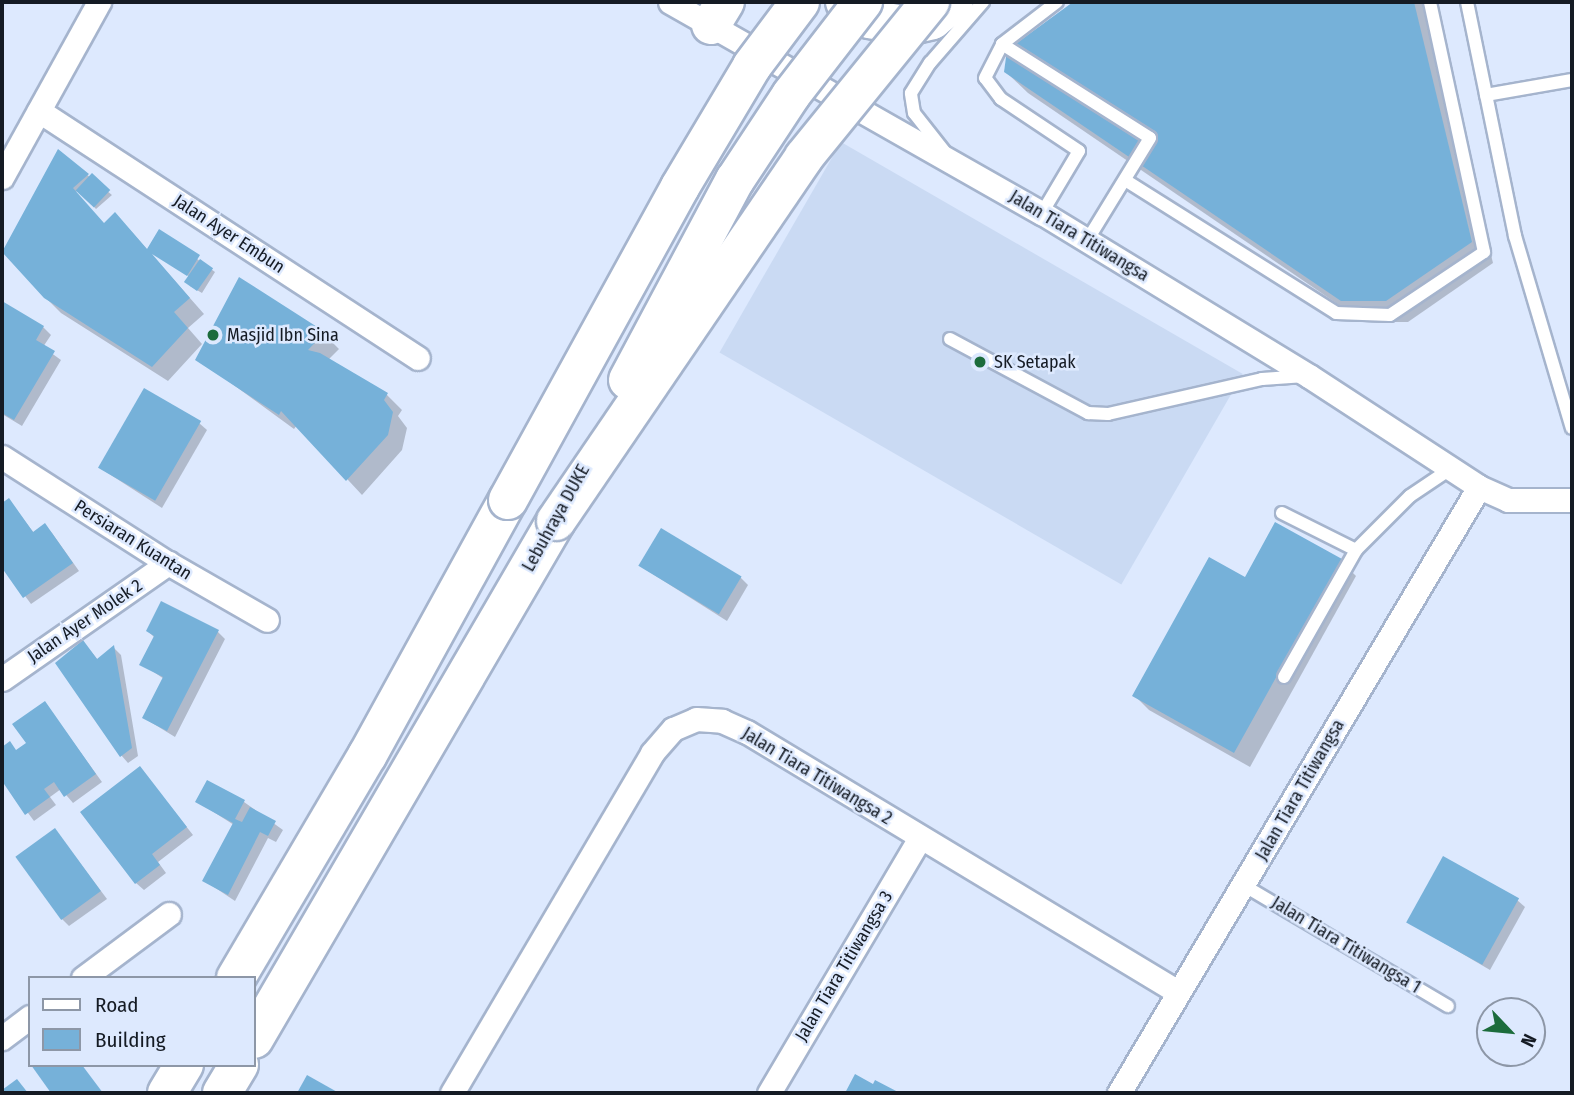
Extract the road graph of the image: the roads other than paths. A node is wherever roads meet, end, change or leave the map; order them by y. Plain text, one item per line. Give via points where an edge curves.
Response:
1 (99, 2) edge
2 (670, 2) edge
3 (800, 2) edge
4 (845, 2) edge
5 (863, 2) edge
6 (930, 2) edge
7 (954, 2) edge
8 (982, 2) edge
9 (1057, 2) edge
10 (1430, 2) edge
11 (1467, 2) edge
12 (718, 13) edge
13 (1002, 44) junction
14 (1572, 80) edge
15 (1486, 95) junction
16 (39, 111) junction
17 (953, 161) junction
18 (2, 177) edge
19 (1125, 180) junction
20 (1042, 213) junction
21 (1087, 241) junction
22 (950, 339) dead end
23 (418, 358) dead end
24 (1309, 376) junction
25 (1572, 428) edge
26 (2, 457) edge
27 (1450, 469) junction
28 (1479, 486) junction
29 (1572, 500) edge
30 (1282, 513) dead end
31 (556, 521) junction
32 (1356, 550) junction
33 (168, 564) junction
34 (267, 620) dead end
35 (1284, 677) dead end
36 (2, 679) edge
37 (919, 839) junction
38 (1243, 884) junction
39 (169, 914) dead end
40 (86, 976) edge
41 (237, 976) edge
42 (1178, 992) junction
43 (1448, 1006) dead end
44 (28, 1018) edge
45 (256, 1037) edge
46 (2, 1038) edge
47 (183, 1067) edge
48 (238, 1067) edge
49 (167, 1093) edge
50 (222, 1093) edge
51 (452, 1093) edge
52 (769, 1093) edge
53 (1119, 1093) edge

1 - 16 street
2 - 12 street, Jalan Tiara Titiwangsa
3 - 41 highway, bridge via 752,66 680,187 367,756
4 - 7 highway via 869,19 907,26 932,20
5 - 31 highway, Lebuhraya DUKE, bridge via 792,95 736,180
6 - 31 highway, bridge via 804,158
8 - 17 lane via 911,93 914,113
9 - 13 lane
10 - 19 lane via 1484,252 1390,315 1336,313
11 - 15 lane
12 - 17 street, Jalan Tiara Titiwangsa
13 - 19 lane via 1150,138
13 - 20 lane via 985,78 1001,99 1079,150
14 - 15 lane
15 - 25 lane via 1515,236
16 - 18 street
16 - 23 street, Jalan Ayer Embun
17 - 20 street, Jalan Tiara Titiwangsa
19 - 21 lane
20 - 21 street, Jalan Tiara Titiwangsa
21 - 24 street, Jalan Tiara Titiwangsa
22 - 24 lane via 1088,413 1108,414 1262,379
24 - 27 street, Jalan Tiara Titiwangsa
26 - 33 street, Persiaran Kuantan
27 - 28 street, Jalan Tiara Titiwangsa
27 - 32 lane via 1410,496
28 - 29 street, Jalan Tiara Titiwangsa via 1507,500
28 - 38 street, Jalan Tiara Titiwangsa
30 - 32 lane
31 - 45 highway, Lebuhraya DUKE
32 - 35 lane
33 - 34 street, Persiaran Kuantan
33 - 36 street, Jalan Ayer Molek 2
37 - 42 street, Jalan Tiara Titiwangsa 2
37 - 51 street, Jalan Tiara Titiwangsa 2 via 735,726 696,719 673,729 652,753
37 - 52 street, Jalan Tiara Titiwangsa 3
38 - 42 street, Jalan Tiara Titiwangsa
38 - 43 lane, Jalan Tiara Titiwangsa 1
39 - 40 street
42 - 53 street, Jalan Tiara Titiwangsa
44 - 46 street
47 - 49 highway
48 - 50 highway

